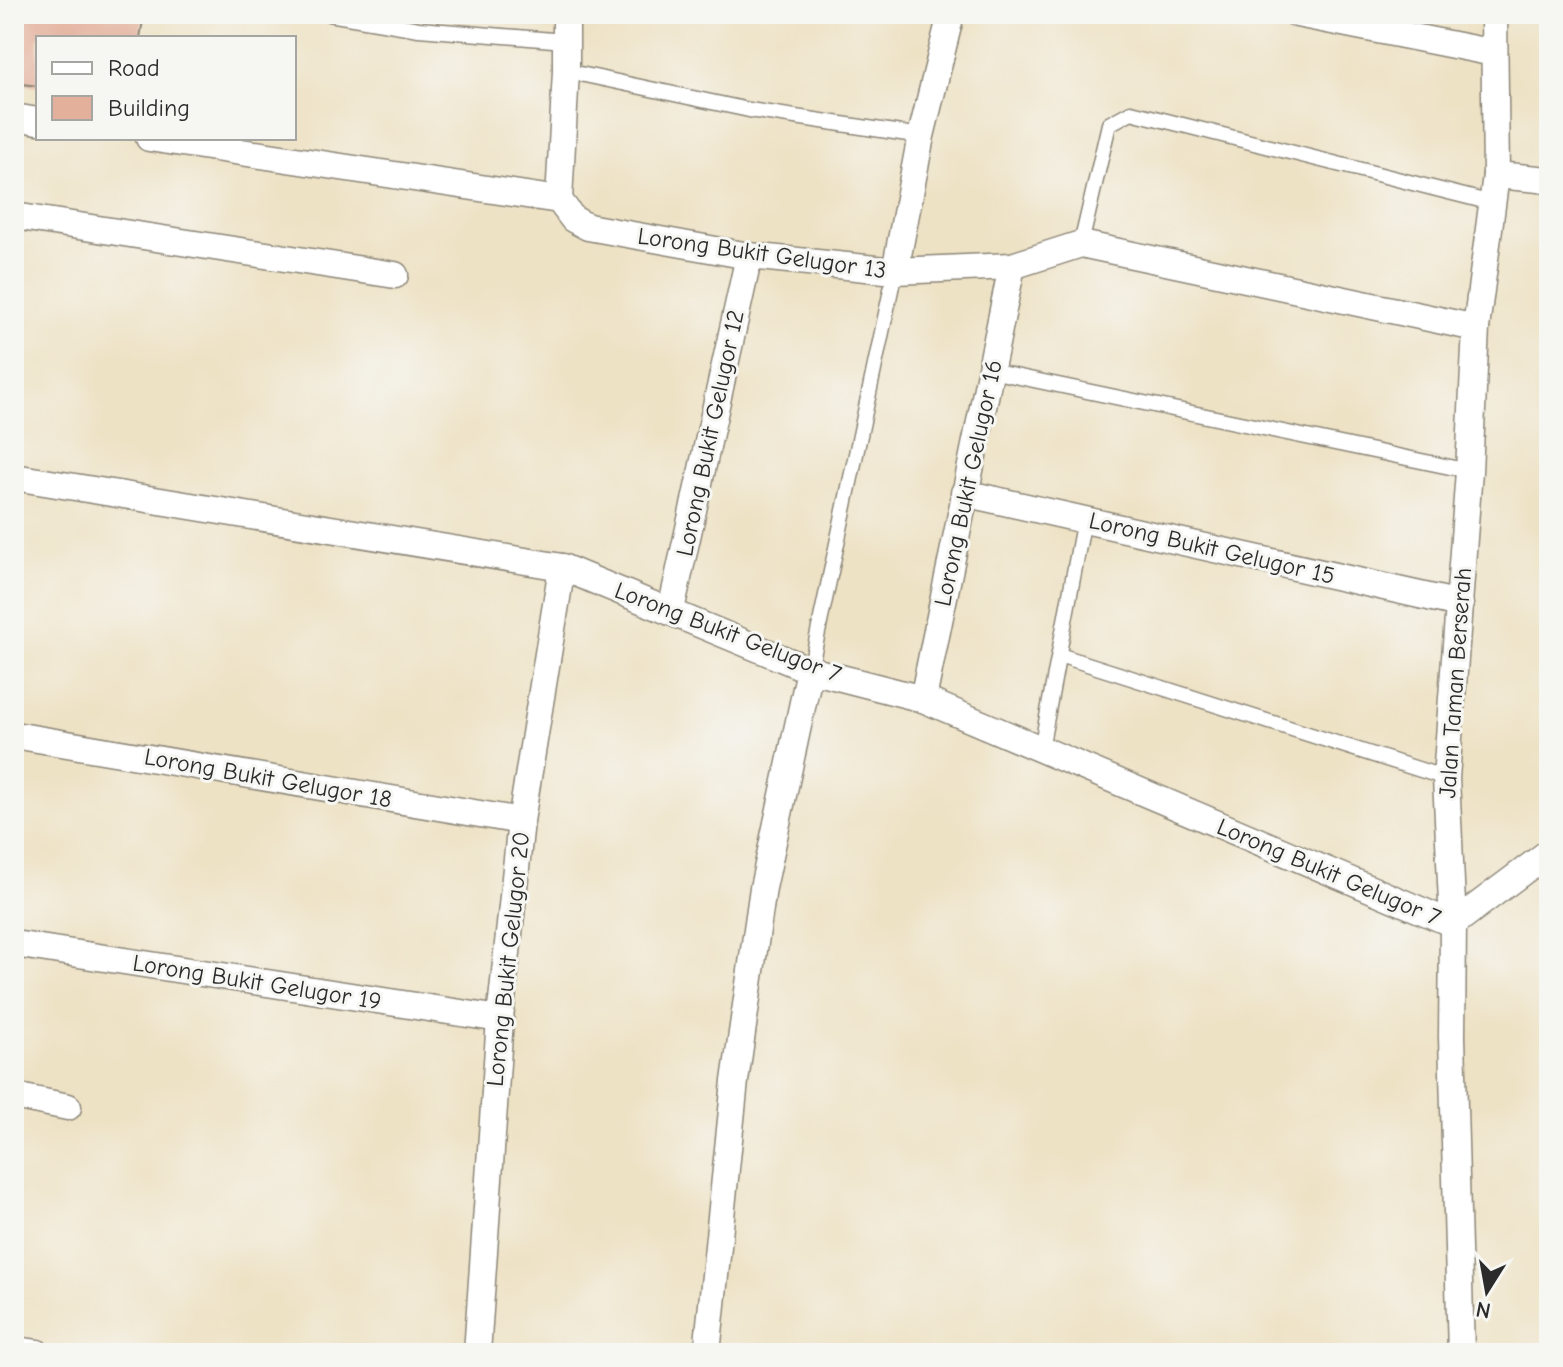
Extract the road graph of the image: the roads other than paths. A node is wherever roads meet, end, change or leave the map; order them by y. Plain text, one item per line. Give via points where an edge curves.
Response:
1 (329, 14) edge
2 (566, 14) edge
3 (951, 14) edge
4 (1297, 14) edge
5 (1494, 14) edge
6 (565, 41) junction
7 (1494, 53) junction
8 (566, 71) junction
9 (14, 117) edge
10 (36, 121) edge
11 (921, 136) junction
12 (162, 140) edge
13 (1496, 175) junction
14 (1549, 180) edge
15 (559, 200) junction
16 (1492, 203) junction
17 (14, 216) edge
18 (1081, 244) junction
19 (749, 256) junction
20 (1012, 266) junction
21 (895, 271) junction
22 (395, 275) dead end
23 (1476, 328) junction
24 (991, 371) junction
25 (1469, 471) junction
26 (14, 477) edge
27 (964, 493) junction
28 (1084, 519) junction
29 (562, 567) junction
30 (1460, 604) junction
31 (671, 610) junction
32 (1059, 655) junction
33 (810, 670) junction
34 (923, 699) junction
35 (14, 735) edge
36 (1041, 749) junction
37 (1446, 778) junction
38 (521, 821) junction
39 (1549, 852) edge
40 (1453, 924) junction
41 (14, 944) edge
42 (500, 1019) junction
43 (14, 1096) edge
44 (68, 1107) dead end
45 (14, 1350) edge
46 (37, 1353) edge
47 (477, 1353) edge
48 (707, 1353) edge
49 (1461, 1353) edge

1 - 6 lane via 419,29
2 - 6 street
3 - 11 street
4 - 7 street
5 - 7 street, Jalan Taman Berserah
6 - 8 street
7 - 13 street, Jalan Taman Berserah
8 - 11 lane via 749,110
8 - 15 street
9 - 10 street
11 - 21 street
12 - 15 street
13 - 14 street
13 - 16 street, Jalan Taman Berserah
15 - 19 street, Lorong Bukit Gelugor 13 via 573,219 588,227
16 - 18 lane via 1131,112 1109,124
16 - 23 street, Jalan Taman Berserah
17 - 22 street
18 - 20 street, Lorong Bukit Gelugor 13
18 - 23 street, Lorong Bukit Gelugor 13
19 - 21 street, Lorong Bukit Gelugor 13
19 - 31 street, Lorong Bukit Gelugor 12
20 - 21 street, Lorong Bukit Gelugor 13
20 - 24 street, Lorong Bukit Gelugor 16
21 - 33 lane
23 - 25 street, Jalan Taman Berserah
24 - 25 lane
24 - 27 street, Lorong Bukit Gelugor 16
25 - 30 street, Jalan Taman Berserah
26 - 29 street, Lorong Bukit Gelugor 7
27 - 28 street, Lorong Bukit Gelugor 15
27 - 34 street, Lorong Bukit Gelugor 16
28 - 30 street, Lorong Bukit Gelugor 15
28 - 32 lane
29 - 31 street, Lorong Bukit Gelugor 7
29 - 38 street, Lorong Bukit Gelugor 20
30 - 37 street, Jalan Taman Berserah
31 - 33 street, Lorong Bukit Gelugor 7
32 - 36 lane
32 - 37 lane
33 - 34 street, Lorong Bukit Gelugor 7
33 - 48 street via 763,888 735,1081
34 - 36 street, Lorong Bukit Gelugor 7
35 - 38 street, Lorong Bukit Gelugor 18
36 - 40 street, Lorong Bukit Gelugor 7
37 - 40 street, Jalan Taman Berserah
38 - 42 street, Lorong Bukit Gelugor 20
39 - 40 street
40 - 49 street, Jalan Taman Berserah
41 - 42 street, Lorong Bukit Gelugor 19
42 - 47 street, Lorong Bukit Gelugor 20
43 - 44 street
45 - 46 street

